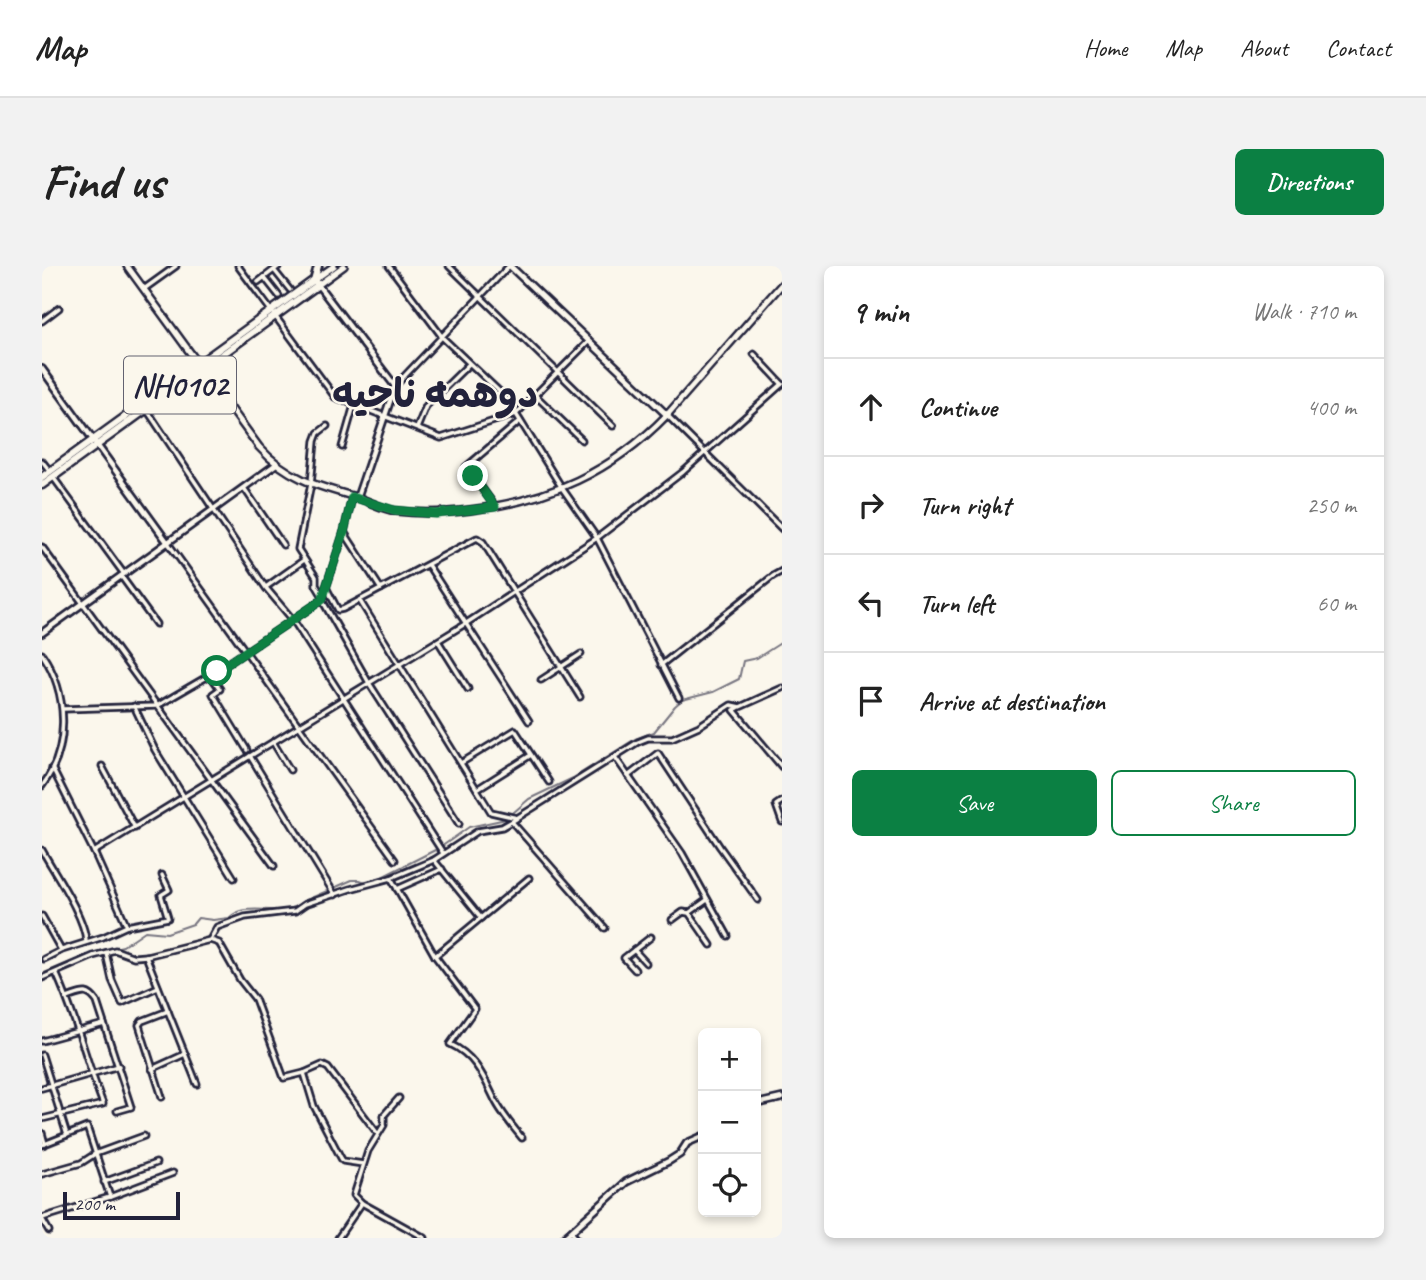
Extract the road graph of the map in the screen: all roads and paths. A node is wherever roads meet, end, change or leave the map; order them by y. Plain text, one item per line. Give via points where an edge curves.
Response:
1 (127, 266) edge
2 (176, 266) edge
3 (238, 266) edge
4 (279, 266) edge
5 (318, 266) edge
6 (334, 266) edge
7 (344, 266) edge
8 (389, 266) edge
9 (449, 266) edge
10 (510, 266) edge
11 (274, 270) junction
12 (264, 277) junction
13 (258, 282) dead end
14 (316, 282) junction
15 (782, 284) edge
16 (144, 289) junction
17 (290, 290) dead end
18 (279, 296) dead end
19 (480, 298) junction
20 (60, 308) dead end
21 (273, 314) junction
22 (42, 321) edge
23 (443, 338) junction
24 (589, 341) junction
25 (754, 354) dead end
26 (469, 364) junction
27 (201, 367) junction
28 (42, 369) edge
29 (557, 373) junction
30 (782, 384) edge
31 (395, 386) junction
32 (536, 396) junction
33 (354, 404) junction
34 (145, 406) junction
35 (516, 414) junction
36 (387, 415) junction
37 (667, 415) junction
38 (521, 420) junction
39 (327, 426) dead end
40 (613, 426) dead end
41 (417, 428) junction
42 (582, 440) dead end
43 (95, 442) junction
44 (342, 447) dead end
45 (705, 453) junction
46 (42, 461) edge
47 (275, 465) junction
48 (466, 467) dead end
49 (51, 474) junction
50 (473, 476) dead end
51 (42, 477) edge
52 (311, 484) junction
53 (42, 485) edge
54 (244, 488) junction
55 (562, 488) junction
56 (354, 497) junction
57 (495, 507) junction
58 (214, 509) junction
59 (782, 529) edge
60 (344, 532) junction
61 (597, 538) junction
62 (169, 543) junction
63 (283, 545) dead end
64 (42, 547) edge
65 (304, 560) junction
66 (427, 564) junction
67 (782, 571) edge
68 (123, 575) junction
69 (326, 587) junction
70 (266, 588) junction
71 (381, 589) junction
72 (514, 591) junction
73 (323, 599) junction
74 (360, 601) junction
75 (82, 604) junction
76 (293, 620) junction
77 (156, 624) dead end
78 (465, 624) junction
79 (42, 633) edge
80 (438, 641) junction
81 (245, 653) junction
82 (42, 654) edge
83 (581, 654) dead end
84 (400, 664) junction
85 (661, 665) junction
86 (561, 667) junction
87 (210, 675) junction
88 (541, 680) dead end
89 (369, 683) junction
90 (782, 688) edge
91 (468, 689) dead end
92 (580, 697) dead end
93 (344, 698) junction
94 (679, 698) dead end
95 (134, 706) junction
96 (157, 706) junction
97 (740, 707) junction
98 (63, 709) junction
99 (529, 721) dead end
100 (298, 726) junction
101 (273, 742) junction
102 (247, 750) dead end
103 (531, 755) junction
104 (250, 756) junction
105 (615, 757) junction
106 (461, 763) junction
107 (102, 766) dead end
108 (782, 767) edge
109 (52, 768) junction
110 (290, 770) dead end
111 (628, 776) junction
112 (210, 781) junction
113 (549, 782) dead end
114 (42, 786) edge
115 (477, 789) junction
116 (184, 798) junction
117 (782, 800) edge
118 (514, 819) junction
119 (782, 822) edge
120 (459, 824) dead end
121 (135, 828) junction
122 (42, 850) edge
123 (94, 852) junction
124 (443, 853) junction
125 (395, 860) dead end
126 (434, 860) junction
127 (274, 866) dead end
128 (442, 869) junction
129 (162, 874) dead end
130 (234, 878) dead end
131 (391, 878) junction
132 (529, 878) dead end
133 (397, 889) junction
134 (333, 892) junction
135 (707, 900) junction
136 (758, 900) dead end
137 (689, 914) junction
138 (42, 916) edge
139 (481, 919) junction
140 (672, 920) dead end
141 (127, 926) junction
142 (605, 928) dead end
143 (728, 936) dead end
144 (651, 937) dead end
145 (210, 940) junction
146 (86, 941) junction
147 (711, 945) dead end
148 (61, 950) junction
149 (634, 950) junction
150 (106, 953) junction
151 (146, 956) junction
152 (435, 956) junction
153 (44, 959) dead end
154 (646, 963) dead end
155 (635, 970) dead end
156 (56, 973) junction
157 (42, 978) edge
158 (158, 987) junction
159 (67, 998) junction
160 (168, 1011) junction
161 (104, 1024) junction
162 (80, 1031) junction
163 (42, 1041) edge
164 (185, 1054) junction
165 (42, 1055) edge
166 (118, 1066) junction
167 (152, 1069) junction
168 (304, 1073) junction
169 (92, 1074) junction
170 (197, 1084) dead end
171 (52, 1085) junction
172 (42, 1088) edge
173 (162, 1097) dead end
174 (398, 1098) dead end
175 (782, 1098) edge
176 (761, 1103) edge
177 (117, 1111) dead end
178 (60, 1114) junction
179 (42, 1119) edge
180 (42, 1133) edge
181 (67, 1135) junction
182 (378, 1135) junction
183 (144, 1136) dead end
184 (522, 1138) dead end
185 (698, 1138) edge
186 (44, 1144) edge
187 (96, 1154) junction
188 (156, 1163) dead end
189 (363, 1164) junction
190 (173, 1173) dead end
191 (42, 1174) edge
192 (104, 1182) junction
193 (110, 1197) junction
194 (362, 1203) junction
195 (42, 1219) edge
196 (49, 1231) dead end
197 (570, 1232) junction
198 (338, 1238) edge
199 (425, 1238) edge
200 (564, 1238) edge
201 (576, 1238) edge

1 - 16 main road
2 - 16 street
3 - 21 street
4 - 11 street
5 - 14 highway
6 - 14 main road
7 - 14 main road
8 - 23 street
9 - 19 street
10 - 19 street
10 - 24 main road
11 - 12 street
11 - 17 street
12 - 13 street
12 - 18 street
14 - 21 highway, NH0102
14 - 31 street
15 - 37 main road
16 - 27 main road
19 - 23 street
19 - 29 street
20 - 22 street
21 - 27 highway, NH0102
21 - 33 street via 335,397
23 - 26 street
23 - 31 street
24 - 29 street
24 - 37 main road
25 - 30 street
26 - 35 street
26 - 41 street via 426,406
27 - 34 highway
27 - 47 main road
28 - 43 street
29 - 32 street
29 - 40 street
30 - 45 street
31 - 36 street
32 - 35 street
32 - 42 street
33 - 36 street
33 - 44 street
34 - 43 highway
34 - 58 street
35 - 38 street
35 - 41 street via 441,438
36 - 41 street
36 - 56 street
37 - 45 street
37 - 55 main road via 621,456
38 - 48 street
38 - 55 street
39 - 52 street via 318,433
43 - 49 highway, NH0102
43 - 62 street
45 - 59 street
45 - 61 street
46 - 49 street
47 - 52 main road
47 - 54 street
49 - 51 highway
49 - 53 highway, NH0102
49 - 68 street
50 - 57 street
52 - 56 main road
52 - 65 street via 298,546
54 - 58 street
54 - 63 street
55 - 57 main road
55 - 61 street
56 - 57 main road via 394,510 425,513
56 - 60 street
58 - 62 street
58 - 70 street
60 - 69 street
60 - 71 street
61 - 72 street
61 - 85 street
62 - 68 street
62 - 81 street
64 - 75 street
65 - 70 street
65 - 73 street
66 - 71 street
66 - 72 street via 477,538
66 - 78 street
67 - 85 street
68 - 75 street
68 - 77 street
69 - 73 street
69 - 74 street via 338,610
70 - 76 street
71 - 74 street
72 - 78 street
72 - 86 street
73 - 76 street
73 - 89 street
74 - 84 street
75 - 79 street
75 - 96 street
76 - 81 street
76 - 93 street
78 - 80 street
78 - 99 street
80 - 84 street
80 - 91 street
81 - 87 street
81 - 100 street
82 - 98 street via 59,688
83 - 86 street
84 - 89 street
84 - 106 street
85 - 94 street
86 - 88 street
86 - 92 street
87 - 96 street
87 - 102 street via 220,689 213,694
89 - 93 street
89 - 120 street
90 - 97 street
93 - 100 street
93 - 124 street
95 - 96 street
95 - 98 street
95 - 116 street
96 - 112 street
97 - 105 street via 731,705 672,738 648,738
97 - 108 street via 734,710
98 - 109 street
100 - 101 street
100 - 125 street
101 - 104 street
101 - 110 street
103 - 106 street via 515,730
103 - 113 street
103 - 115 street
104 - 112 street
104 - 134 street
105 - 111 street
105 - 118 street
106 - 115 street
107 - 121 street
109 - 114 street
109 - 123 street
111 - 135 street
111 - 136 street via 659,753
112 - 116 street
112 - 127 street
115 - 118 street via 491,813
116 - 121 street
116 - 130 street
117 - 119 street via 776,806
118 - 124 street via 502,827 478,831
118 - 142 street
121 - 123 street
122 - 146 street via 71,901
123 - 141 street
124 - 126 street
126 - 128 street
126 - 131 street
128 - 133 street
128 - 139 street
129 - 141 street via 169,890 161,895 168,918
131 - 133 street
131 - 134 street
132 - 139 street
133 - 152 street
134 - 145 street via 295,911 245,917 217,927
135 - 137 street
135 - 143 street
137 - 140 street via 683,912
137 - 147 street
138 - 148 street
139 - 152 street
141 - 146 street
144 - 149 street
145 - 151 street
145 - 168 street via 219,943 255,999 284,1078
146 - 148 street
148 - 153 street
149 - 154 street
149 - 155 street via 624,959
150 - 151 street via 115,950
150 - 156 street
150 - 158 street via 122,1003
151 - 158 street
152 - 184 street via 475,1009 450,1044 475,1062
156 - 157 street
156 - 159 street
158 - 160 street
159 - 161 street via 91,994
159 - 162 street
160 - 164 street
160 - 167 street via 139,1025
161 - 162 street
161 - 166 street
162 - 163 street
162 - 169 street
164 - 167 street
164 - 170 street
165 - 171 street
166 - 169 street
166 - 177 street via 131,1107
167 - 173 street
168 - 182 street via 322,1065 328,1068
168 - 189 street via 314,1106 341,1158
169 - 171 street
169 - 178 street via 103,1104
171 - 172 street
171 - 178 street
174 - 182 street via 384,1115
175 - 176 street
178 - 179 street
178 - 181 street
180 - 186 street
181 - 186 street
181 - 187 street via 87,1127
182 - 189 street
183 - 187 street
185 - 197 street via 669,1161 626,1182
187 - 191 street
187 - 192 street
188 - 192 street
189 - 194 street via 354,1195
190 - 193 street
192 - 193 street
193 - 195 street
194 - 198 street
194 - 199 street
195 - 196 street
197 - 200 street
197 - 201 street

